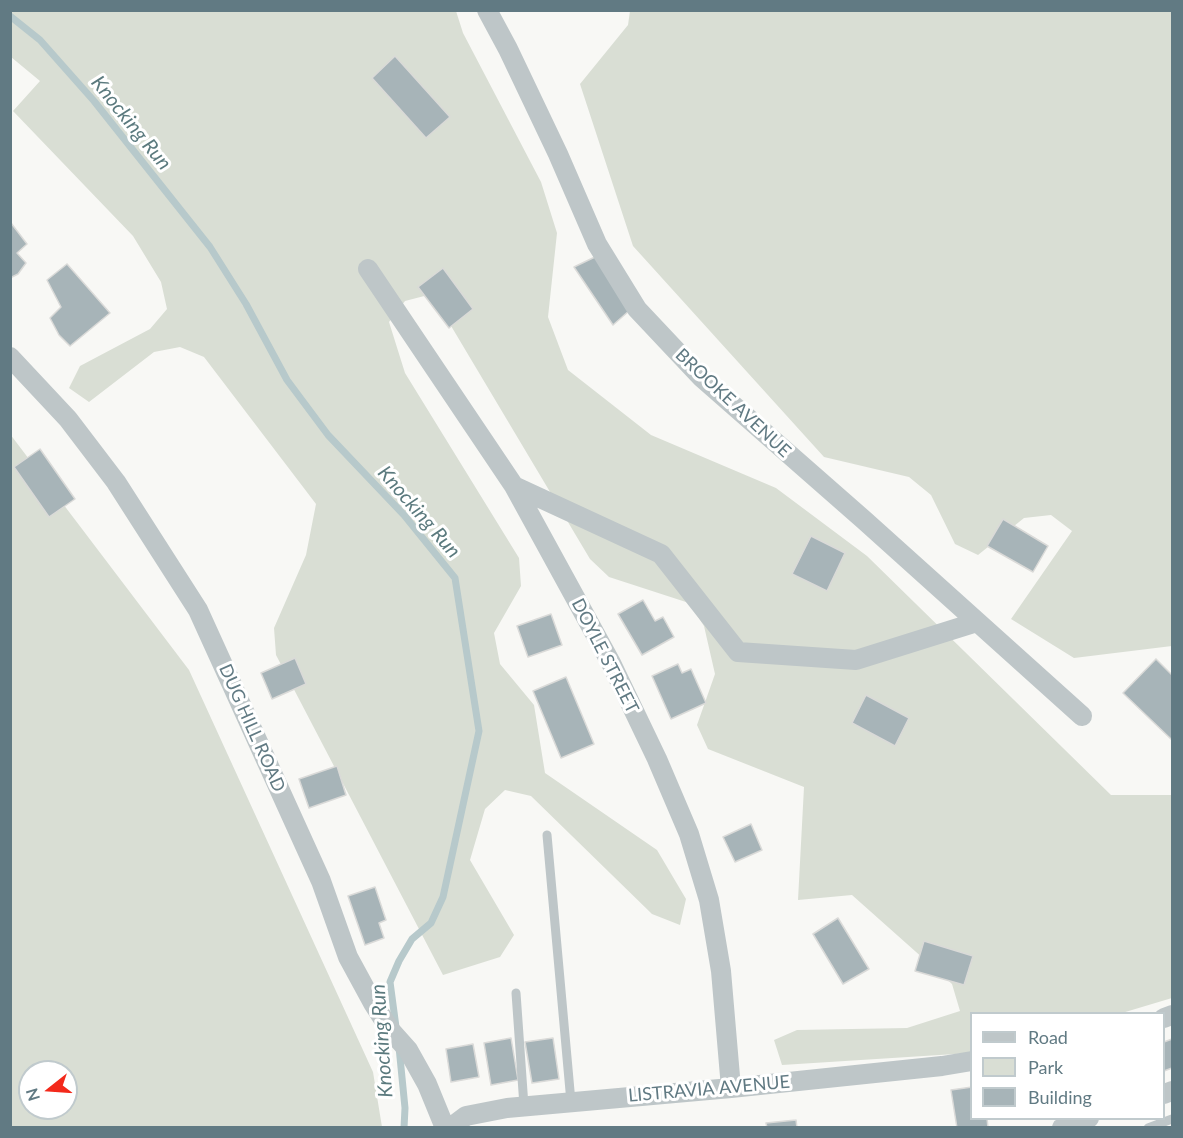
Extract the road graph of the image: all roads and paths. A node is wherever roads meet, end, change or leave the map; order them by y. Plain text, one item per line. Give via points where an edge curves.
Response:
1 (487, 10) edge
2 (368, 269) dead end
3 (10, 357) edge
4 (514, 486) junction
5 (977, 622) junction
6 (1082, 716) dead end
7 (547, 835) dead end
8 (516, 993) dead end
9 (970, 1061) edge
10 (731, 1088) junction
11 (571, 1102) junction
12 (524, 1106) junction
13 (1173, 1119) edge
14 (1086, 1120) edge
15 (445, 1128) edge
16 (450, 1128) edge
17 (1062, 1128) edge
18 (1148, 1128) edge

1 - 5 street, BROOKE AVENUE via 597,244 637,309 701,377
2 - 4 street, DOYLE STREET
3 - 15 street, DUG HILL ROAD via 68,419 116,482 198,610 321,881 348,957 373,1003 408,1050
4 - 5 street via 661,554 738,652 855,660
4 - 10 street, DOYLE STREET via 611,663 689,834 709,900 721,971
5 - 6 street, BROOKE AVENUE
7 - 11 lane
8 - 12 lane
9 - 10 street, LISTRAVIA AVENUE
10 - 11 street, LISTRAVIA AVENUE
11 - 12 street, LISTRAVIA AVENUE
12 - 16 street, LISTRAVIA AVENUE via 466,1116
13 - 18 lane
14 - 17 street

